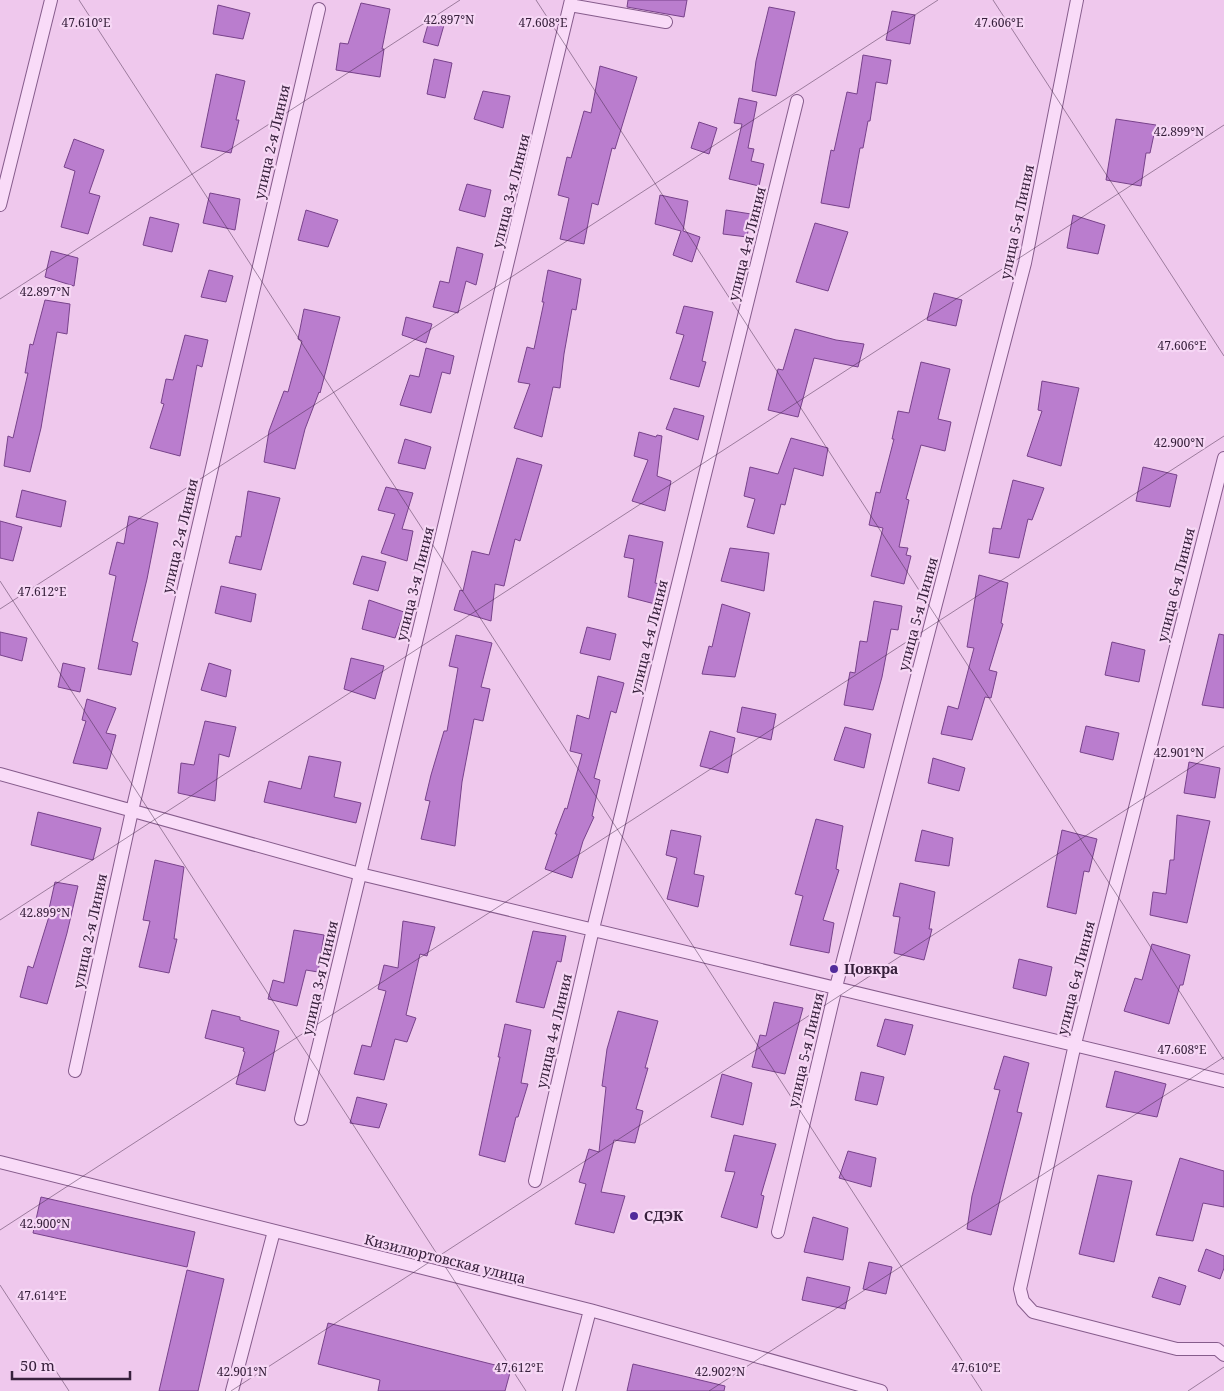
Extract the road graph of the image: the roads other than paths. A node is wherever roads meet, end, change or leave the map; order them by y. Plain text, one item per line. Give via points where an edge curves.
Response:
1 (51, 0) edge
2 (1078, 0) edge
3 (571, 2) edge
4 (319, 9) dead end
5 (666, 22) dead end
6 (797, 101) dead end
7 (0, 205) edge
8 (1224, 458) edge
9 (0, 774) edge
10 (132, 811) junction
11 (360, 874) junction
12 (593, 929) junction
13 (836, 987) junction
14 (1075, 1044) junction
15 (75, 1071) dead end
16 (1224, 1080) edge
17 (302, 1119) dead end
18 (0, 1162) edge
19 (535, 1181) dead end
20 (274, 1231) junction
21 (778, 1232) dead end
22 (590, 1310) junction
23 (1224, 1355) edge
24 (232, 1391) edge
25 (569, 1391) edge
26 (881, 1391) edge

1 - 7 street
2 - 13 street, улица 5-я Линия via 1025,264
3 - 5 street
3 - 11 street, улица 3-я Линия
4 - 10 street, улица 2-я Линия
6 - 12 street, улица 4-я Линия
8 - 14 street, улица 6-я Линия
9 - 10 street
10 - 11 street
10 - 15 street, улица 2-я Линия
11 - 12 street
11 - 17 street, улица 3-я Линия
12 - 13 street
12 - 19 street, улица 4-я Линия
13 - 14 street
13 - 21 street, улица 5-я Линия
14 - 16 street
14 - 23 street, улица 6-я Линия via 1020,1288 1023,1301 1033,1312 1177,1349 1217,1349
18 - 20 street, Кизилюртовская улица
20 - 22 street, Кизилюртовская улица
20 - 24 street
22 - 25 street
22 - 26 street, Кизилюртовская улица

